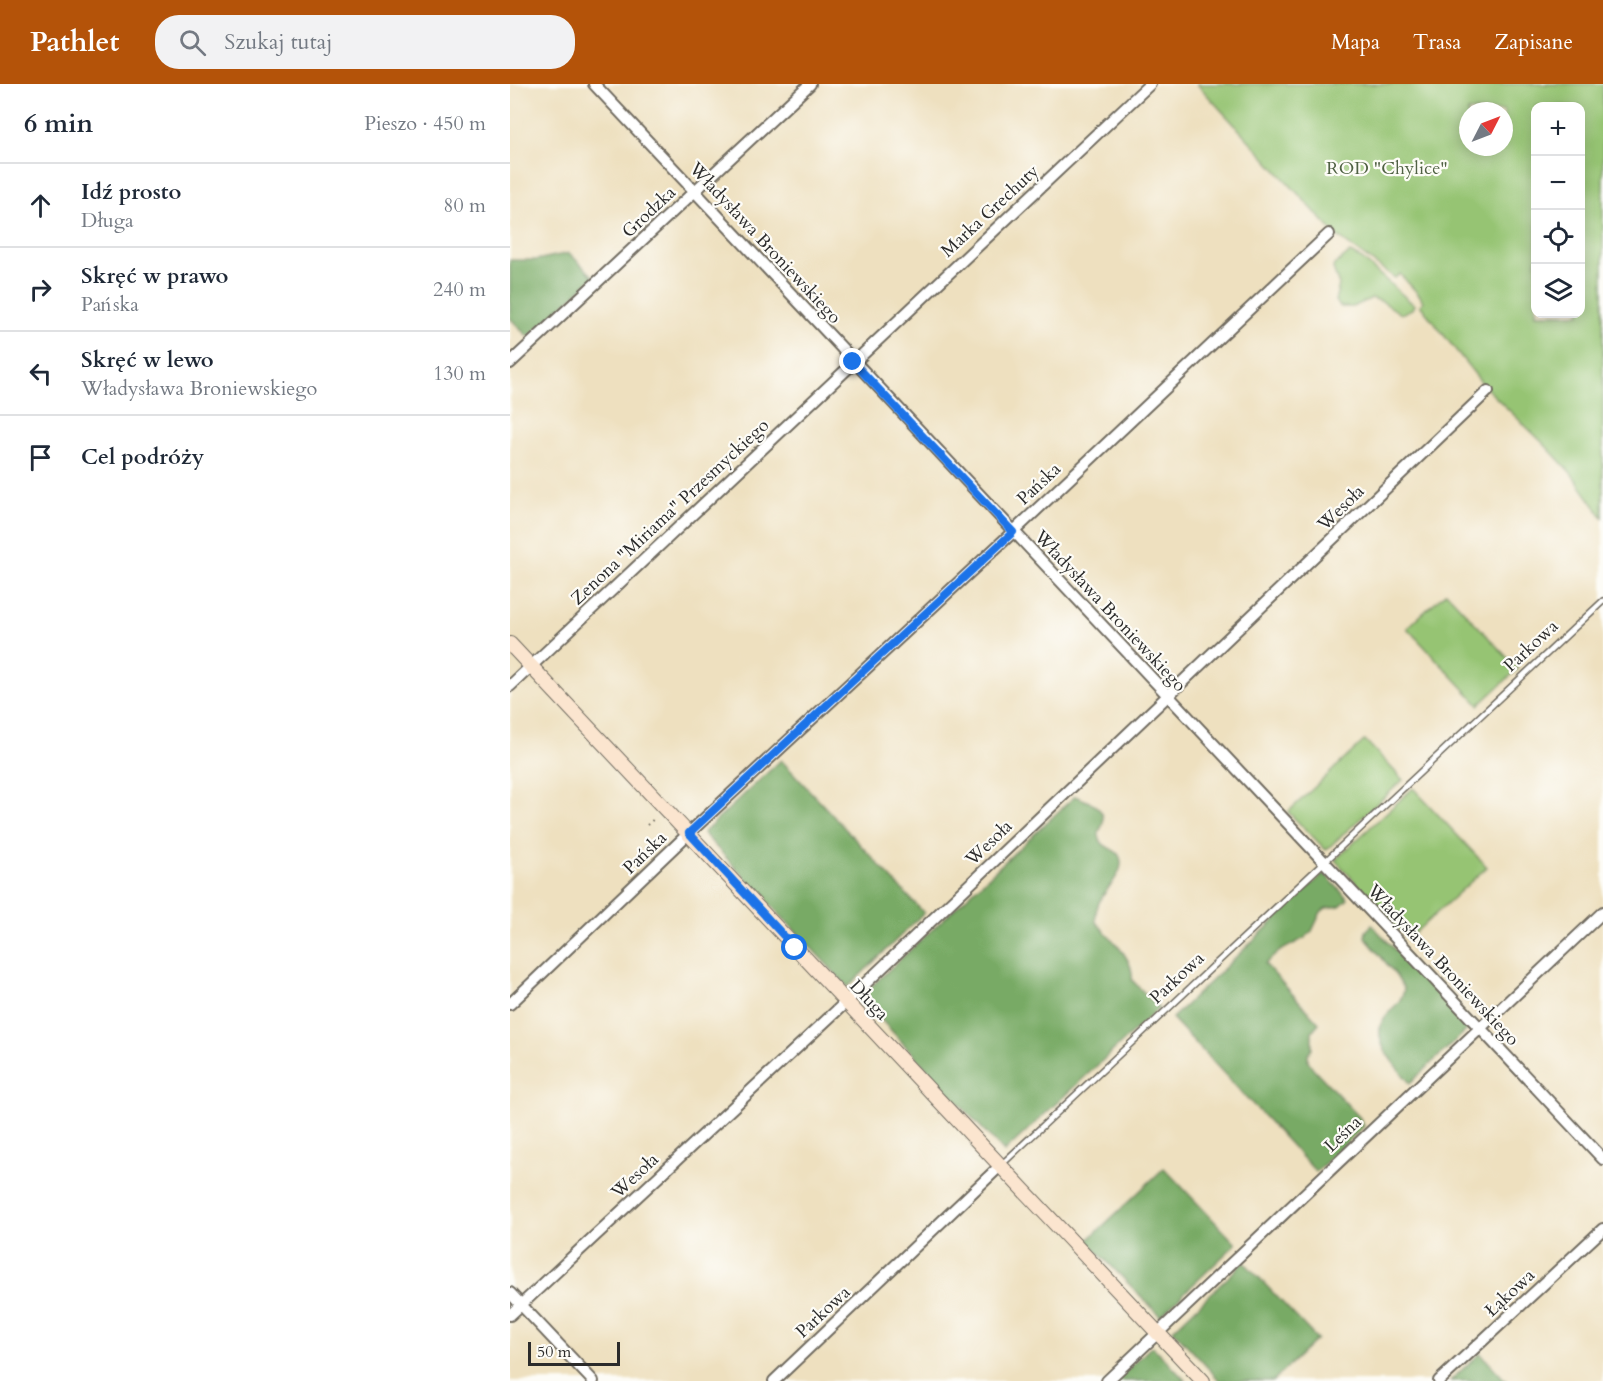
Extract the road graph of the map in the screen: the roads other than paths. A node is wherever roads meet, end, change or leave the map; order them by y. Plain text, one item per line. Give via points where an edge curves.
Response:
1 (594, 84) edge
2 (810, 84) edge
3 (1150, 84) edge
4 (694, 192) junction
5 (1329, 234) dead end
6 (853, 362) junction
7 (510, 363) edge
8 (1488, 391) dead end
9 (1013, 532) junction
10 (1603, 601) edge
11 (510, 644) edge
12 (532, 666) junction
13 (510, 686) edge
14 (1167, 696) junction
15 (689, 833) junction
16 (1324, 863) junction
17 (1603, 912) edge
18 (846, 1002) junction
19 (510, 1004) edge
20 (1480, 1027) junction
21 (1603, 1159) edge
22 (1000, 1166) junction
23 (1603, 1229) edge
24 (510, 1293) edge
25 (521, 1305) junction
26 (510, 1315) edge
27 (1158, 1333) junction
28 (593, 1381) edge
29 (774, 1381) edge
30 (1107, 1381) edge
31 (1203, 1381) edge
32 (1439, 1381) edge

1 - 4 street, Władysława Broniewskiego
2 - 4 street, Grodzka
3 - 6 street, Marka Grechuty
4 - 6 street, Władysława Broniewskiego
4 - 7 street, Grodzka
5 - 9 street, Pańska
6 - 9 street, Władysława Broniewskiego
6 - 12 street, Zenona "Miriama" Przesmyckiego
8 - 14 street, Wesoła
9 - 14 street, Władysława Broniewskiego
9 - 15 street, Pańska
10 - 16 lane, Parkowa
11 - 12 street, Długa
12 - 13 street, Zenona "Miriama" Przesmyckiego
12 - 15 street, Długa
14 - 16 street, Władysława Broniewskiego
14 - 18 street, Wesoła
15 - 18 street, Długa
15 - 19 street, Pańska
16 - 20 street, Władysława Broniewskiego
16 - 22 lane, Parkowa
17 - 20 street, Leśna
18 - 22 street, Długa
18 - 25 street, Wesoła
20 - 21 street, Władysława Broniewskiego
20 - 27 street, Leśna
22 - 27 street, Długa
22 - 29 street, Parkowa
23 - 32 street, Łąkowa
24 - 25 street
25 - 26 street, Wesoła
25 - 28 street
27 - 30 street, Leśna
27 - 31 street, Długa

